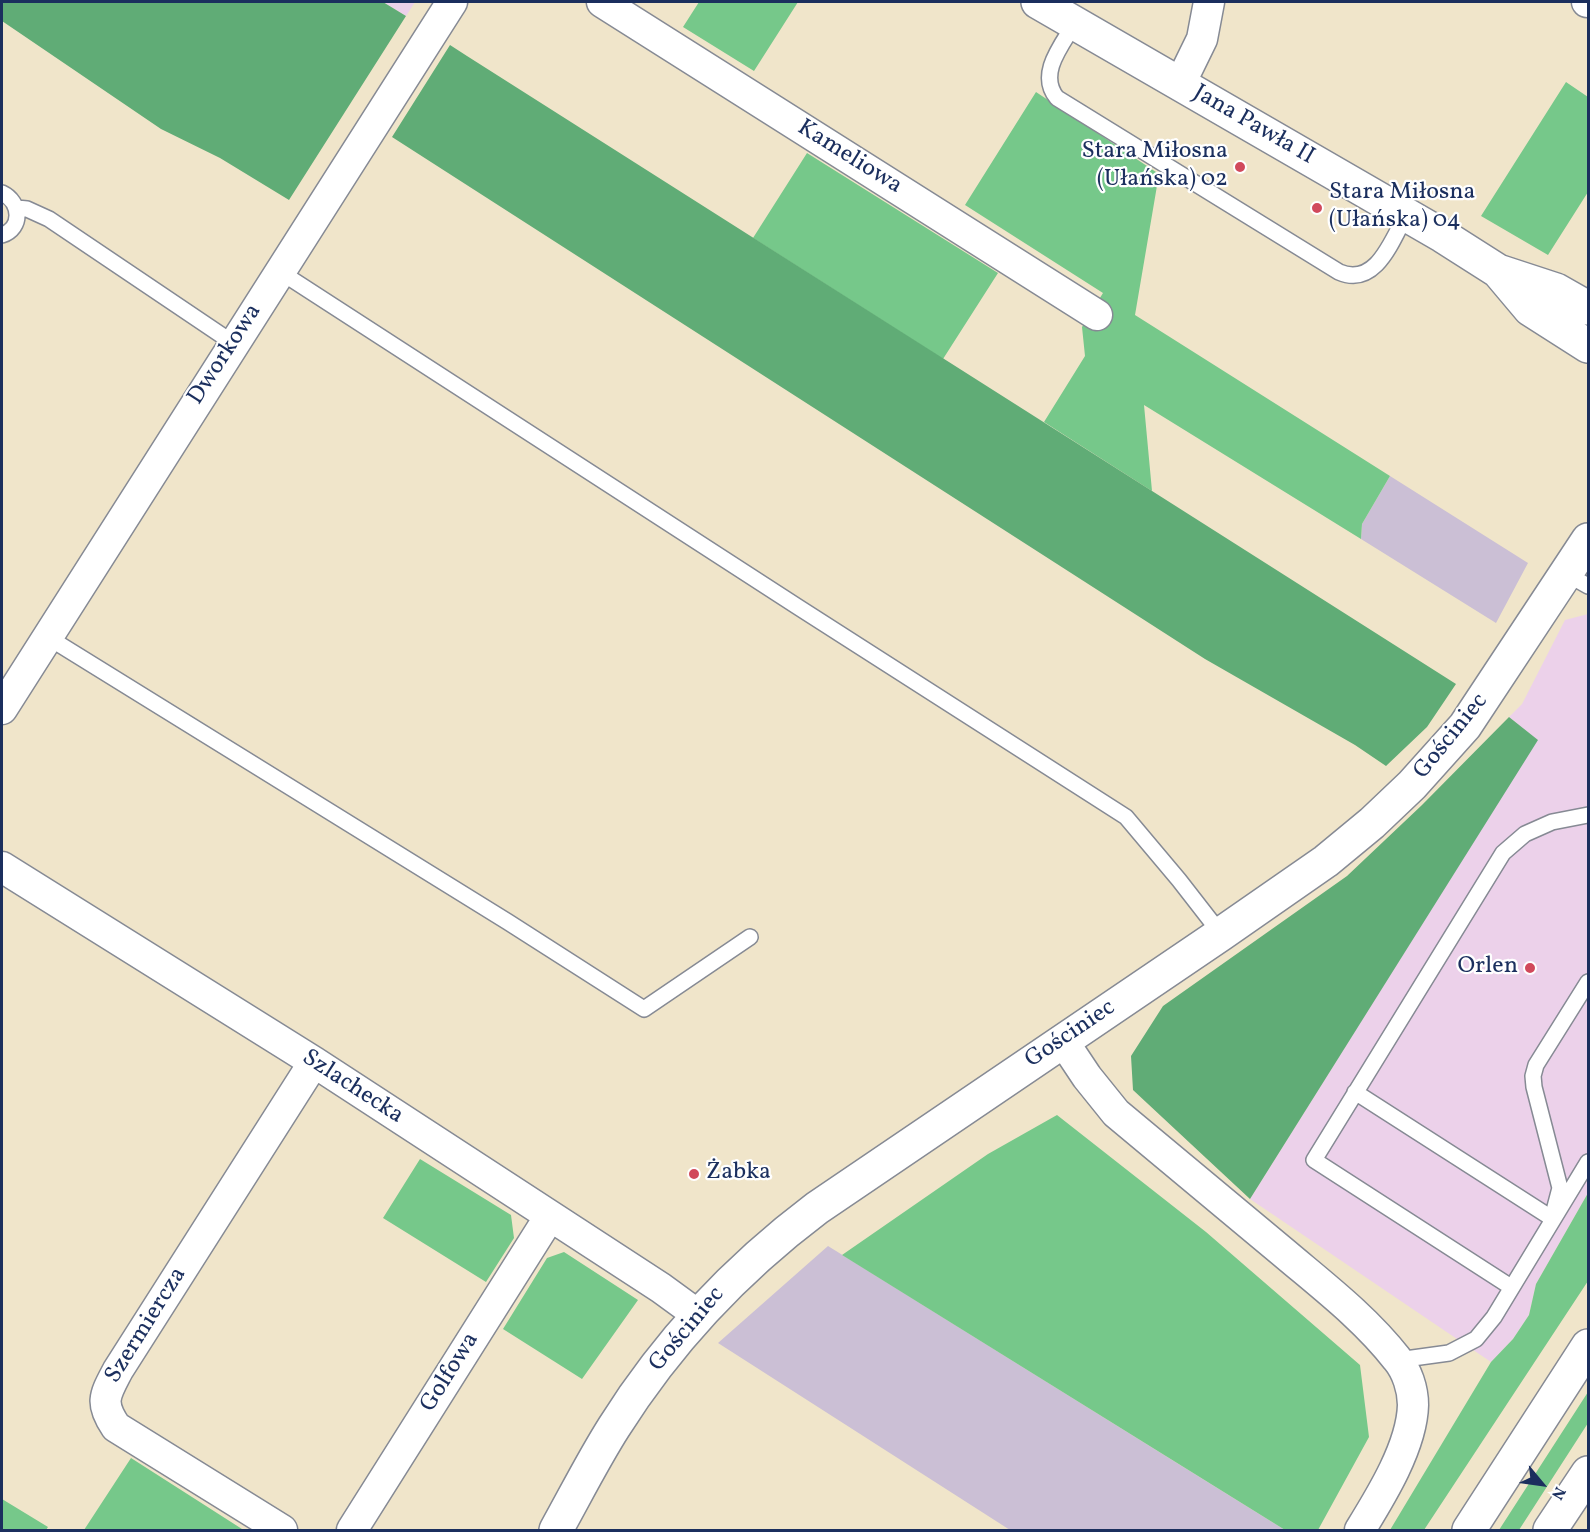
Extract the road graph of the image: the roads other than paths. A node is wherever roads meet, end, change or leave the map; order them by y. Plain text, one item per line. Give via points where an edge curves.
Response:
1 (452, 2) edge
2 (602, 2) edge
3 (1038, 2) edge
4 (1209, 2) edge
5 (1075, 23) junction
6 (1180, 84) junction
7 (2, 193) edge
8 (17, 208) junction
9 (1406, 214) junction
10 (2, 236) edge
11 (279, 271) junction
12 (1498, 271) junction
13 (1588, 308) edge
14 (1097, 315) dead end
15 (233, 343) junction
16 (1588, 346) edge
17 (1588, 540) edge
18 (1577, 579) edge
19 (46, 636) junction
20 (2, 709) edge
21 (1588, 815) edge
22 (2, 867) edge
23 (1221, 934) junction
24 (750, 937) dead end
25 (1588, 982) edge
26 (1063, 1041) junction
27 (314, 1062) junction
28 (1355, 1092) junction
29 (1588, 1162) edge
30 (550, 1216) junction
31 (1553, 1219) junction
32 (1511, 1287) junction
33 (698, 1315) junction
34 (1588, 1346) edge
35 (1398, 1360) junction
36 (1588, 1473) edge
37 (282, 1530) edge
38 (352, 1530) edge
39 (556, 1530) edge
40 (1360, 1530) edge
41 (1469, 1530) edge
42 (1550, 1530) edge

1 - 11 street, Dworkowa
2 - 14 street, Kameliowa
3 - 5 street, Jana Pawła II
4 - 6 street via 1202,39
5 - 6 street, Jana Pawła II
5 - 9 lane via 1050,69 1049,82 1057,98 1339,272 1358,276 1374,268
6 - 9 street, Jana Pawła II
7 - 8 lane
8 - 10 lane via 14,228
8 - 15 lane via 49,219
9 - 12 street, Jana Pawła II
11 - 15 street, Dworkowa
11 - 23 lane via 1126,817
12 - 13 street, Jana Pawła II via 1556,290
12 - 16 street, Jana Pawła II via 1530,309
15 - 19 street, Dworkowa
17 - 18 street, Gościniec
18 - 23 street, Gościniec via 1532,627 1465,726 1412,785 1326,861
19 - 20 street, Dworkowa
19 - 24 lane via 644,1009
21 - 28 lane via 1552,822 1525,834 1503,853
22 - 27 street, Szlachecka
23 - 26 street, Gościniec
25 - 31 lane via 1533,1076 1560,1188
26 - 33 street, Gościniec via 790,1229 732,1279
26 - 35 street via 1116,1113 1333,1295
27 - 30 street, Szlachecka
27 - 37 street, Szermiercza via 105,1395 106,1413 116,1427
28 - 31 lane
28 - 32 lane via 1314,1160
29 - 31 lane
30 - 33 street, Szlachecka
30 - 38 street, Golfowa
31 - 32 lane
32 - 35 lane via 1476,1339 1449,1353
33 - 39 street, Gościniec via 626,1407
34 - 41 street
35 - 40 street via 1410,1386 1413,1405 1409,1427 1390,1476
36 - 42 street

